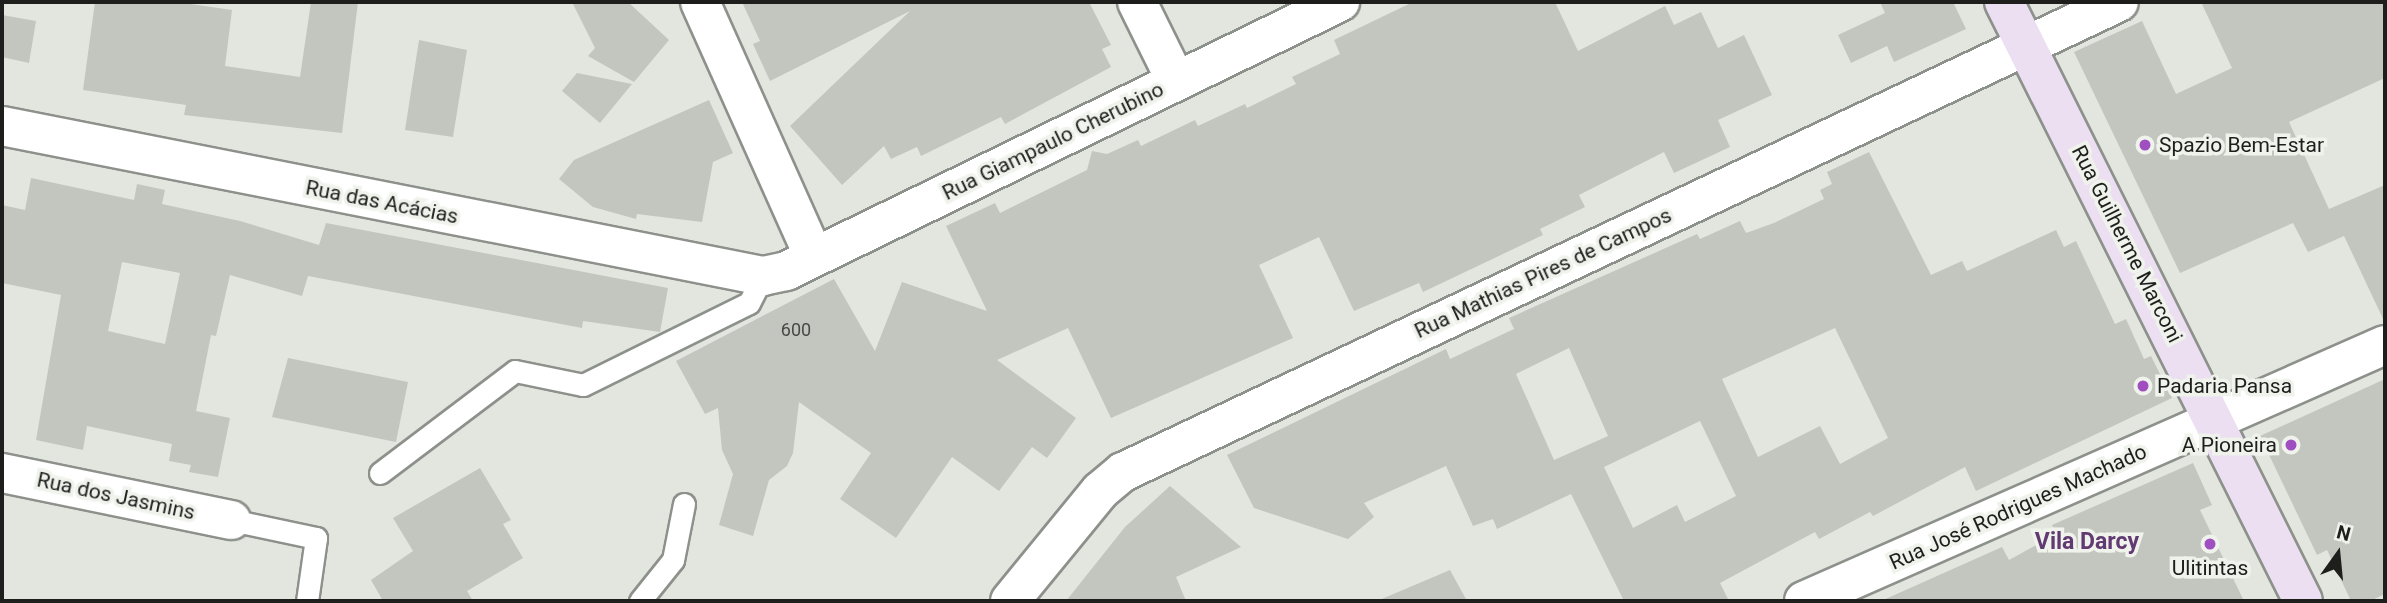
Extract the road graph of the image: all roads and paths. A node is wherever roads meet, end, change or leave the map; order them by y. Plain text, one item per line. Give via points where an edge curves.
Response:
1 (700, 2) edge
2 (1137, 2) edge
3 (1340, 2) edge
4 (2004, 2) edge
5 (2119, 2) edge
6 (2026, 46) junction
7 (1176, 81) junction
8 (2, 126) edge
9 (814, 257) junction
10 (763, 276) junction
11 (2385, 345) edge
12 (2215, 420) junction
13 (2, 473) edge
14 (380, 473) dead end
15 (684, 504) dead end
16 (230, 520) joint
17 (307, 601) edge
18 (640, 601) edge
19 (1010, 601) edge
20 (1804, 601) edge
21 (2303, 601) edge

1 - 9 street
2 - 7 street
3 - 7 street, Rua Giampaulo Cherubino
4 - 6 main road, Rua Guilherme Marconi
5 - 6 street, Rua Mathias Pires de Campos
6 - 12 main road, Rua Guilherme Marconi
6 - 19 street, Rua Mathias Pires de Campos via 1123,472 1100,491
7 - 9 street, Rua Giampaulo Cherubino
8 - 10 street, Rua das Acácias
9 - 10 street, Rua Giampaulo Cherubino
10 - 14 lane via 749,303 583,385 514,371
11 - 12 street, Rua José Rodrigues Machado
12 - 20 street, Rua José Rodrigues Machado
12 - 21 main road, Rua Guilherme Marconi
13 - 16 street, Rua dos Jasmins
15 - 18 lane via 673,561
16 - 17 lane via 316,538

